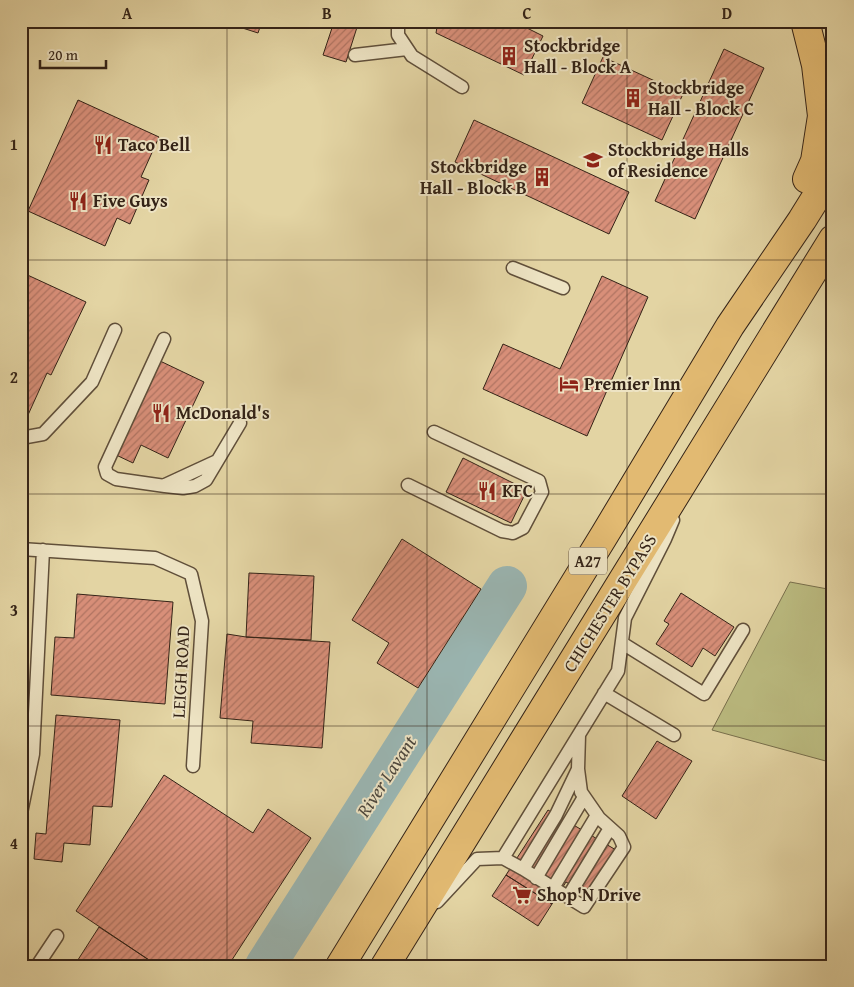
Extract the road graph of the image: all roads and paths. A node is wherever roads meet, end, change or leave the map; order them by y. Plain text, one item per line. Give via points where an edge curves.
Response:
1 (398, 21) edge
2 (805, 21) edge
3 (811, 21) edge
4 (407, 49) junction
5 (355, 55) dead end
6 (833, 83) edge
7 (462, 87) dead end
8 (833, 157) edge
9 (833, 240) edge
10 (513, 268) dead end
11 (563, 288) dead end
12 (730, 326) junction
13 (115, 330) dead end
14 (164, 339) dead end
15 (240, 423) dead end
16 (434, 432) dead end
17 (21, 438) edge
18 (692, 468) junction
19 (408, 485) dead end
20 (21, 549) edge
21 (43, 550) junction
22 (743, 630) dead end
23 (622, 643) junction
24 (604, 693) junction
25 (21, 712) edge
26 (35, 712) junction
27 (580, 732) junction
28 (674, 735) dead end
29 (193, 766) dead end
30 (578, 769) junction
31 (584, 797) junction
32 (21, 813) edge
33 (597, 815) junction
34 (610, 828) junction
35 (503, 858) junction
36 (523, 869) junction
37 (536, 878) junction
38 (553, 888) junction
39 (568, 897) junction
40 (57, 936) dead end
41 (399, 942) junction
42 (37, 966) edge
43 (340, 966) edge
44 (385, 966) edge

1 - 4 lane via 398,35
2 - 12 highway, A27 via 816,65 822,116 815,161 797,199 736,304
3 - 6 highway via 825,71
4 - 5 lane
4 - 7 lane via 412,56
8 - 12 highway, A27 via 825,183
9 - 18 highway, CHICHESTER BYPASS / A27
10 - 11 lane
12 - 43 highway, A27
13 - 17 lane via 92,382 43,434
14 - 15 lane via 104,466 107,474 116,479 165,486 195,486 206,480
16 - 19 lane via 539,482 542,492 523,528 513,533 502,531
18 - 23 lane via 665,539 625,618
18 - 41 highway, CHICHESTER BYPASS / A27
20 - 21 lane, LEIGH ROAD
21 - 26 lane
21 - 29 lane, LEIGH ROAD via 155,558 191,574 202,621
22 - 23 lane via 704,694
23 - 24 lane via 618,671
24 - 27 lane
24 - 28 lane
25 - 26 lane
26 - 32 lane via 32,754
27 - 30 lane
27 - 35 lane
30 - 31 lane
30 - 36 lane via 556,815
31 - 33 lane
31 - 37 lane
33 - 34 lane
33 - 38 lane
34 - 39 lane
34 - 39 lane via 624,847 584,907
35 - 36 lane
35 - 41 lane via 477,859
36 - 37 lane
37 - 38 lane
38 - 39 lane
40 - 42 lane
41 - 44 highway, CHICHESTER BYPASS / A27

